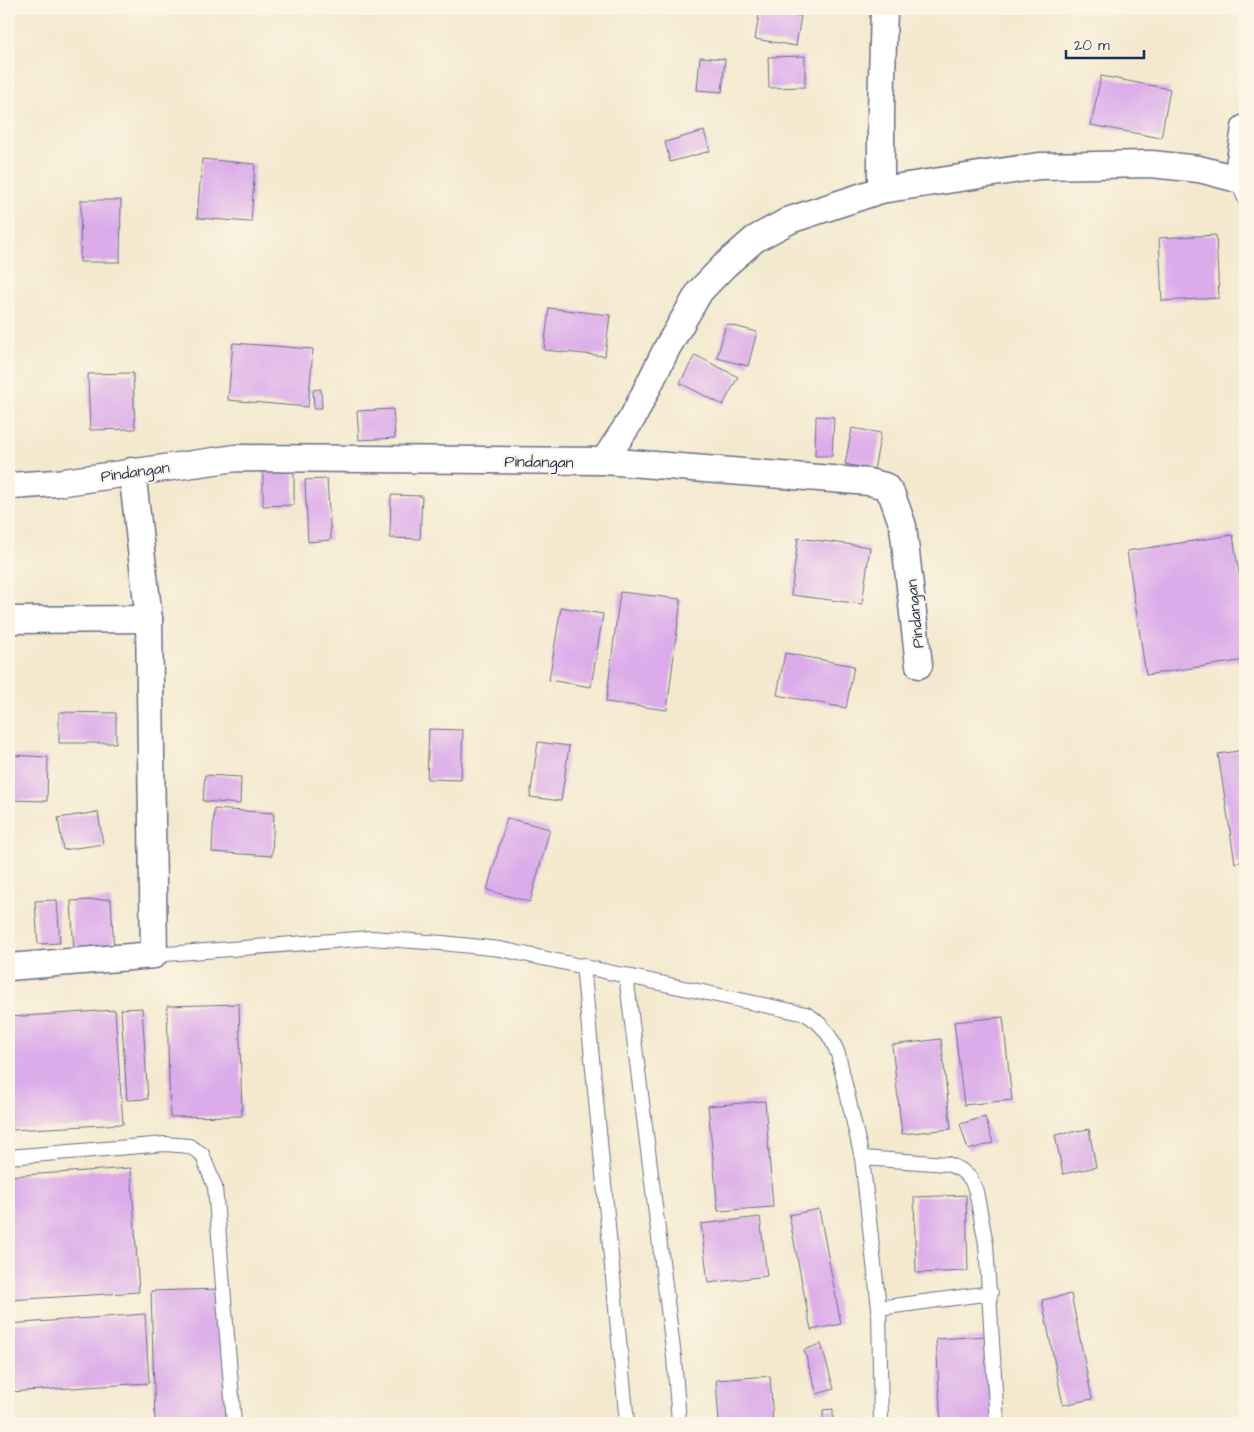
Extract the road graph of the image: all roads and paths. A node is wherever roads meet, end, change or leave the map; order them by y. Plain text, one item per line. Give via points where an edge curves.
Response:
1 (884, 9) edge
2 (1245, 128) edge
3 (1242, 186) edge
4 (882, 190) junction
5 (604, 461) junction
6 (132, 471) junction
7 (9, 486) edge
8 (149, 619) junction
9 (9, 620) edge
10 (919, 665) dead end
11 (154, 955) junction
12 (583, 965) junction
13 (9, 967) edge
14 (626, 975) junction
15 (9, 1157) edge
16 (862, 1158) junction
17 (991, 1293) junction
18 (879, 1308) junction
19 (234, 1423) edge
20 (627, 1423) edge
21 (679, 1423) edge
22 (881, 1423) edge
23 (998, 1423) edge

1 - 4 street via 880,110
2 - 3 street
3 - 4 street via 1199,169 1151,164 1039,166
4 - 5 street via 790,220 755,239 724,266 700,291 633,416
5 - 6 street, Pindangan via 236,458
5 - 10 street, Pindangan via 837,479 885,486 892,495 902,526
6 - 7 street, Pindangan via 57,483
6 - 8 street
8 - 9 street
8 - 11 street
11 - 12 lane via 370,938 500,949
11 - 13 street
12 - 14 lane
12 - 20 lane
14 - 16 lane via 806,1014 817,1020 832,1039 838,1054
14 - 21 lane via 674,1356
15 - 19 lane via 165,1144 188,1146 202,1154 215,1187
16 - 17 lane via 948,1164 971,1179 986,1244
16 - 18 lane
17 - 18 lane
17 - 23 lane
18 - 22 lane

